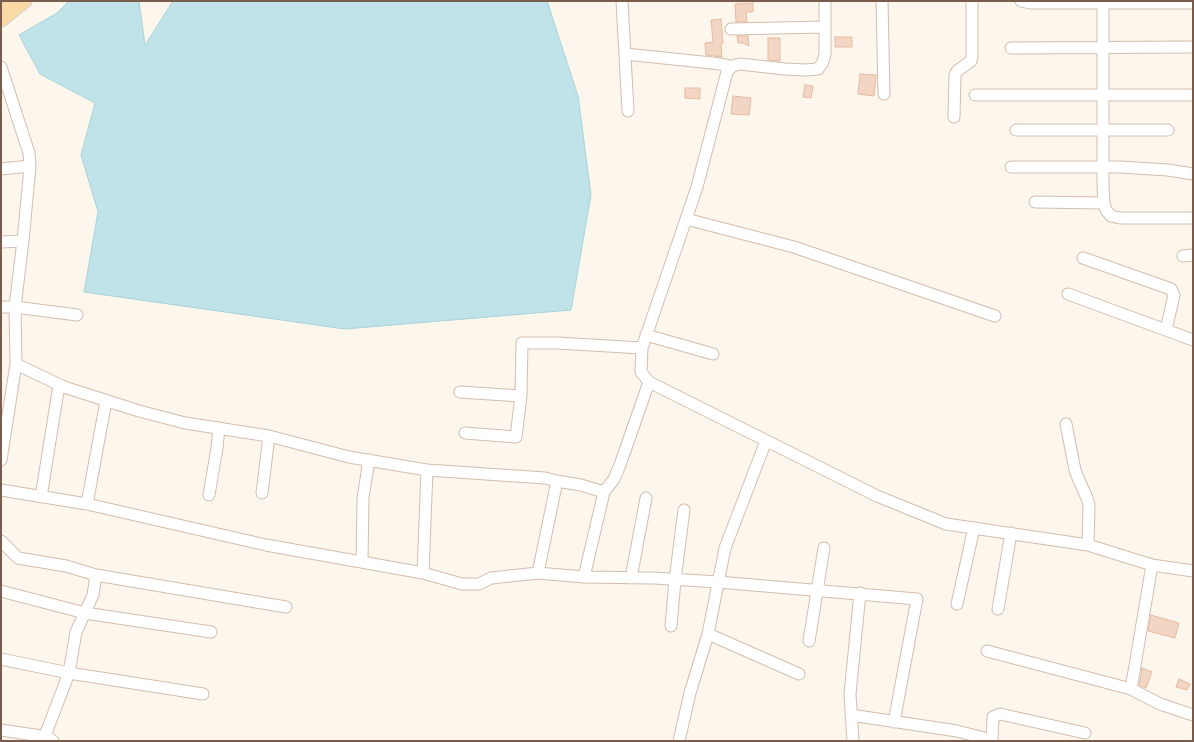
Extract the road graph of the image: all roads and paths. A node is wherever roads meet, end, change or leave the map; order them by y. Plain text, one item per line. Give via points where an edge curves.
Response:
1 (9, 1) edge
2 (25, 1) edge
3 (622, 1) edge
4 (825, 1) edge
5 (882, 1) edge
6 (972, 1) edge
7 (1021, 1) edge
8 (1103, 2) edge
9 (1193, 3) edge
10 (1, 7) edge
11 (1, 20) edge
12 (825, 27) junction
13 (731, 29) dead end
14 (1193, 47) edge
15 (1011, 48) dead end
16 (1104, 48) junction
17 (625, 54) junction
18 (1, 67) edge
19 (729, 68) junction
20 (884, 94) dead end
21 (975, 95) dead end
22 (1104, 95) junction
23 (1193, 95) edge
24 (628, 111) dead end
25 (954, 117) dead end
26 (1016, 130) dead end
27 (1103, 130) junction
28 (1168, 130) dead end
29 (30, 166) junction
30 (1103, 166) junction
31 (1011, 167) dead end
32 (1, 169) edge
33 (1193, 174) edge
34 (1035, 202) dead end
35 (1104, 203) junction
36 (1193, 218) edge
37 (686, 219) junction
38 (23, 241) junction
39 (1, 242) edge
40 (1083, 258) dead end
41 (1068, 294) dead end
42 (1, 307) edge
43 (15, 307) junction
44 (77, 315) dead end
45 (996, 316) dead end
46 (1166, 330) junction
47 (646, 335) junction
48 (1193, 340) edge
49 (642, 348) junction
50 (713, 354) dead end
51 (16, 364) junction
52 (649, 382) junction
53 (59, 385) junction
54 (460, 392) dead end
55 (521, 396) junction
56 (106, 401) junction
57 (1066, 424) dead end
58 (219, 428) junction
59 (465, 433) dead end
60 (269, 436) junction
61 (766, 441) junction
62 (1, 460) edge
63 (369, 460) junction
64 (427, 470) junction
65 (557, 481) junction
66 (1, 490) edge
67 (604, 492) junction
68 (262, 494) dead end
69 (209, 495) dead end
70 (41, 497) junction
71 (646, 498) dead end
72 (87, 504) junction
73 (684, 510) dead end
74 (974, 528) junction
75 (1011, 533) junction
76 (1, 541) edge
77 (1088, 545) junction
78 (824, 548) dead end
79 (362, 562) junction
80 (1152, 564) junction
81 (1193, 572) edge
82 (423, 573) junction
83 (538, 573) junction
84 (96, 575) junction
85 (584, 577) junction
86 (631, 578) junction
87 (675, 580) junction
88 (718, 582) junction
89 (1, 591) edge
90 (818, 591) junction
91 (860, 593) junction
92 (957, 604) dead end
93 (286, 607) dead end
94 (998, 609) dead end
95 (85, 613) junction
96 (671, 626) dead end
97 (210, 632) dead end
98 (708, 634) junction
99 (809, 641) dead end
100 (987, 651) dead end
101 (1, 659) edge
102 (69, 672) junction
103 (799, 674) dead end
104 (1131, 689) junction
105 (203, 694) dead end
106 (851, 715) junction
107 (1193, 715) edge
108 (894, 722) junction
109 (1, 730) edge
110 (1085, 733) dead end
111 (47, 739) edge
112 (992, 740) edge
113 (679, 741) edge
114 (853, 741) edge

1 - 10 main road
2 - 11 main road
3 - 17 street
4 - 12 street
5 - 20 street
6 - 25 street via 972,56 971,61 954,75
7 - 8 street
8 - 9 street
8 - 16 street
12 - 13 street
12 - 19 street via 825,54 818,69 785,69 740,64
14 - 16 street
15 - 16 street
16 - 22 street
17 - 19 street via 712,63 726,65
17 - 24 street
18 - 29 street via 29,154
19 - 37 street
21 - 22 street
22 - 23 street
22 - 27 street
26 - 27 street
27 - 28 street
27 - 30 street
29 - 32 street
29 - 38 street
30 - 31 street
30 - 33 street
30 - 35 street
34 - 35 street
35 - 36 street via 1108,213 1120,218
37 - 45 street via 794,247
37 - 47 street
38 - 39 street
38 - 43 street
40 - 46 street via 1171,289 1174,295
41 - 46 street
42 - 43 street
43 - 44 street
43 - 51 street
46 - 48 street
47 - 49 street
47 - 50 street
49 - 52 street via 641,372
49 - 55 street via 522,343
51 - 53 street
51 - 62 street
52 - 61 street
52 - 67 street via 620,465
53 - 56 street
53 - 70 street
54 - 55 street
55 - 59 street via 516,437
56 - 58 street via 185,423
56 - 72 street
57 - 77 street via 1075,470 1089,505
58 - 60 street
58 - 69 street
60 - 63 street
60 - 68 street
61 - 74 street via 877,496 946,524
61 - 88 street via 725,548
63 - 64 street
63 - 79 street via 363,498
64 - 65 street
64 - 82 street
65 - 67 street
65 - 83 street
66 - 70 street
67 - 85 street
70 - 72 street
71 - 86 street
72 - 79 street via 266,545
73 - 87 street
74 - 75 street
74 - 92 street
75 - 77 street
75 - 94 street
76 - 84 street via 18,558 66,566
77 - 80 street
78 - 90 street
79 - 82 street
80 - 81 street
80 - 104 street
82 - 83 street via 462,584 480,584 491,578
83 - 85 street
84 - 93 street
84 - 95 street via 93,595
85 - 86 street
86 - 87 street
87 - 88 street
87 - 96 street
88 - 90 street
88 - 98 street
89 - 95 street
90 - 91 street
90 - 99 street
91 - 106 street via 850,694
91 - 108 street via 917,599
95 - 97 street
95 - 102 street via 76,632
98 - 103 street
98 - 113 street
100 - 104 street
101 - 102 street
102 - 105 street
102 - 111 street
104 - 107 street via 1160,704
106 - 108 street
106 - 114 street
108 - 112 street via 957,731
109 - 111 street
110 - 112 street via 1000,714 993,717

